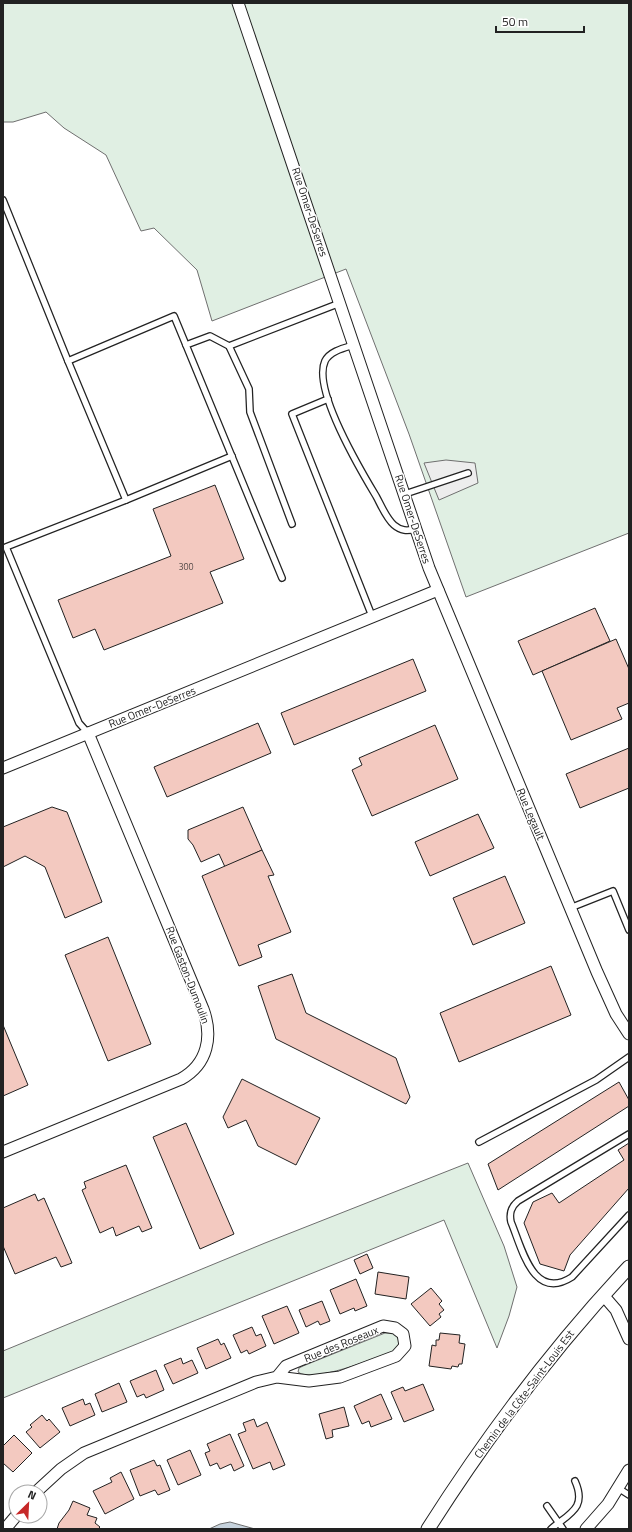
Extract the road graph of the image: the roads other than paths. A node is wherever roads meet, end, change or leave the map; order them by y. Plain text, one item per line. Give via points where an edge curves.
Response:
1 (238, 3) edge
2 (3, 200) edge
3 (340, 303) junction
4 (186, 345) junction
5 (354, 345) junction
6 (229, 346) junction
7 (68, 361) junction
8 (328, 399) junction
9 (232, 456) junction
10 (468, 473) dead end
11 (405, 494) junction
12 (126, 500) junction
13 (292, 524) dead end
14 (417, 529) junction
15 (282, 578) dead end
16 (438, 590) junction
17 (372, 616) junction
18 (88, 733) junction
19 (3, 768) edge
20 (570, 908) junction
21 (629, 930) edge
22 (629, 1034) edge
23 (629, 1057) edge
24 (629, 1134) edge
25 (479, 1142) dead end
26 (3, 1152) edge
27 (629, 1216) edge
28 (629, 1267) edge
29 (603, 1295) junction
30 (629, 1340) edge
31 (277, 1377) junction
32 (629, 1470) edge
33 (575, 1481) dead end
34 (45, 1484) edge
35 (618, 1488) junction
36 (629, 1496) edge
37 (548, 1506) dead end
38 (559, 1523) junction
39 (428, 1529) edge
40 (551, 1529) edge
41 (563, 1529) edge
42 (586, 1529) edge

1 - 3 street, Rue Omer-DeSerres
2 - 7 lane
3 - 5 street, Rue Omer-DeSerres
3 - 6 lane
4 - 6 lane via 210,336
4 - 7 lane via 174,316
4 - 9 lane
5 - 8 lane via 330,355 325,362 324,376
5 - 11 street, Rue Omer-DeSerres
6 - 13 lane via 249,389 250,412
7 - 12 lane
8 - 14 lane via 352,456 390,520 401,530
8 - 17 lane via 292,414
9 - 12 lane
9 - 15 lane
10 - 11 lane
11 - 14 street, Rue Omer-DeSerres
12 - 18 lane via 6,547 79,723
14 - 16 street, Rue Omer-DeSerres
16 - 17 street, Rue Omer-DeSerres
16 - 20 street, Rue Legault
17 - 18 street, Rue Omer-DeSerres
18 - 19 street, Rue Omer-DeSerres
18 - 26 street, Rue Gaston-Dumoulin via 203,1009 208,1024 208,1040 198,1064 186,1076
20 - 21 lane via 612,891
20 - 22 street, Rue Legault via 605,990
23 - 25 lane via 596,1080
24 - 27 lane via 518,1201 510,1215 530,1270 550,1284 562,1283 572,1277
28 - 29 street, Chemin de la Côte-Saint-Louis Est
29 - 30 street via 616,1310
29 - 39 street, Chemin de la Côte-Saint-Louis Est via 539,1370 501,1420
31 - 31 street, Rue des Roseaux via 309,1381 340,1377 396,1356 405,1346 403,1334 395,1328 383,1326 286,1366
31 - 34 street, Rue des Roseaux via 256,1382 84,1453
32 - 35 street
33 - 38 lane via 580,1501
35 - 36 lane
35 - 42 street via 600,1515
37 - 38 lane
38 - 40 lane
38 - 41 lane

